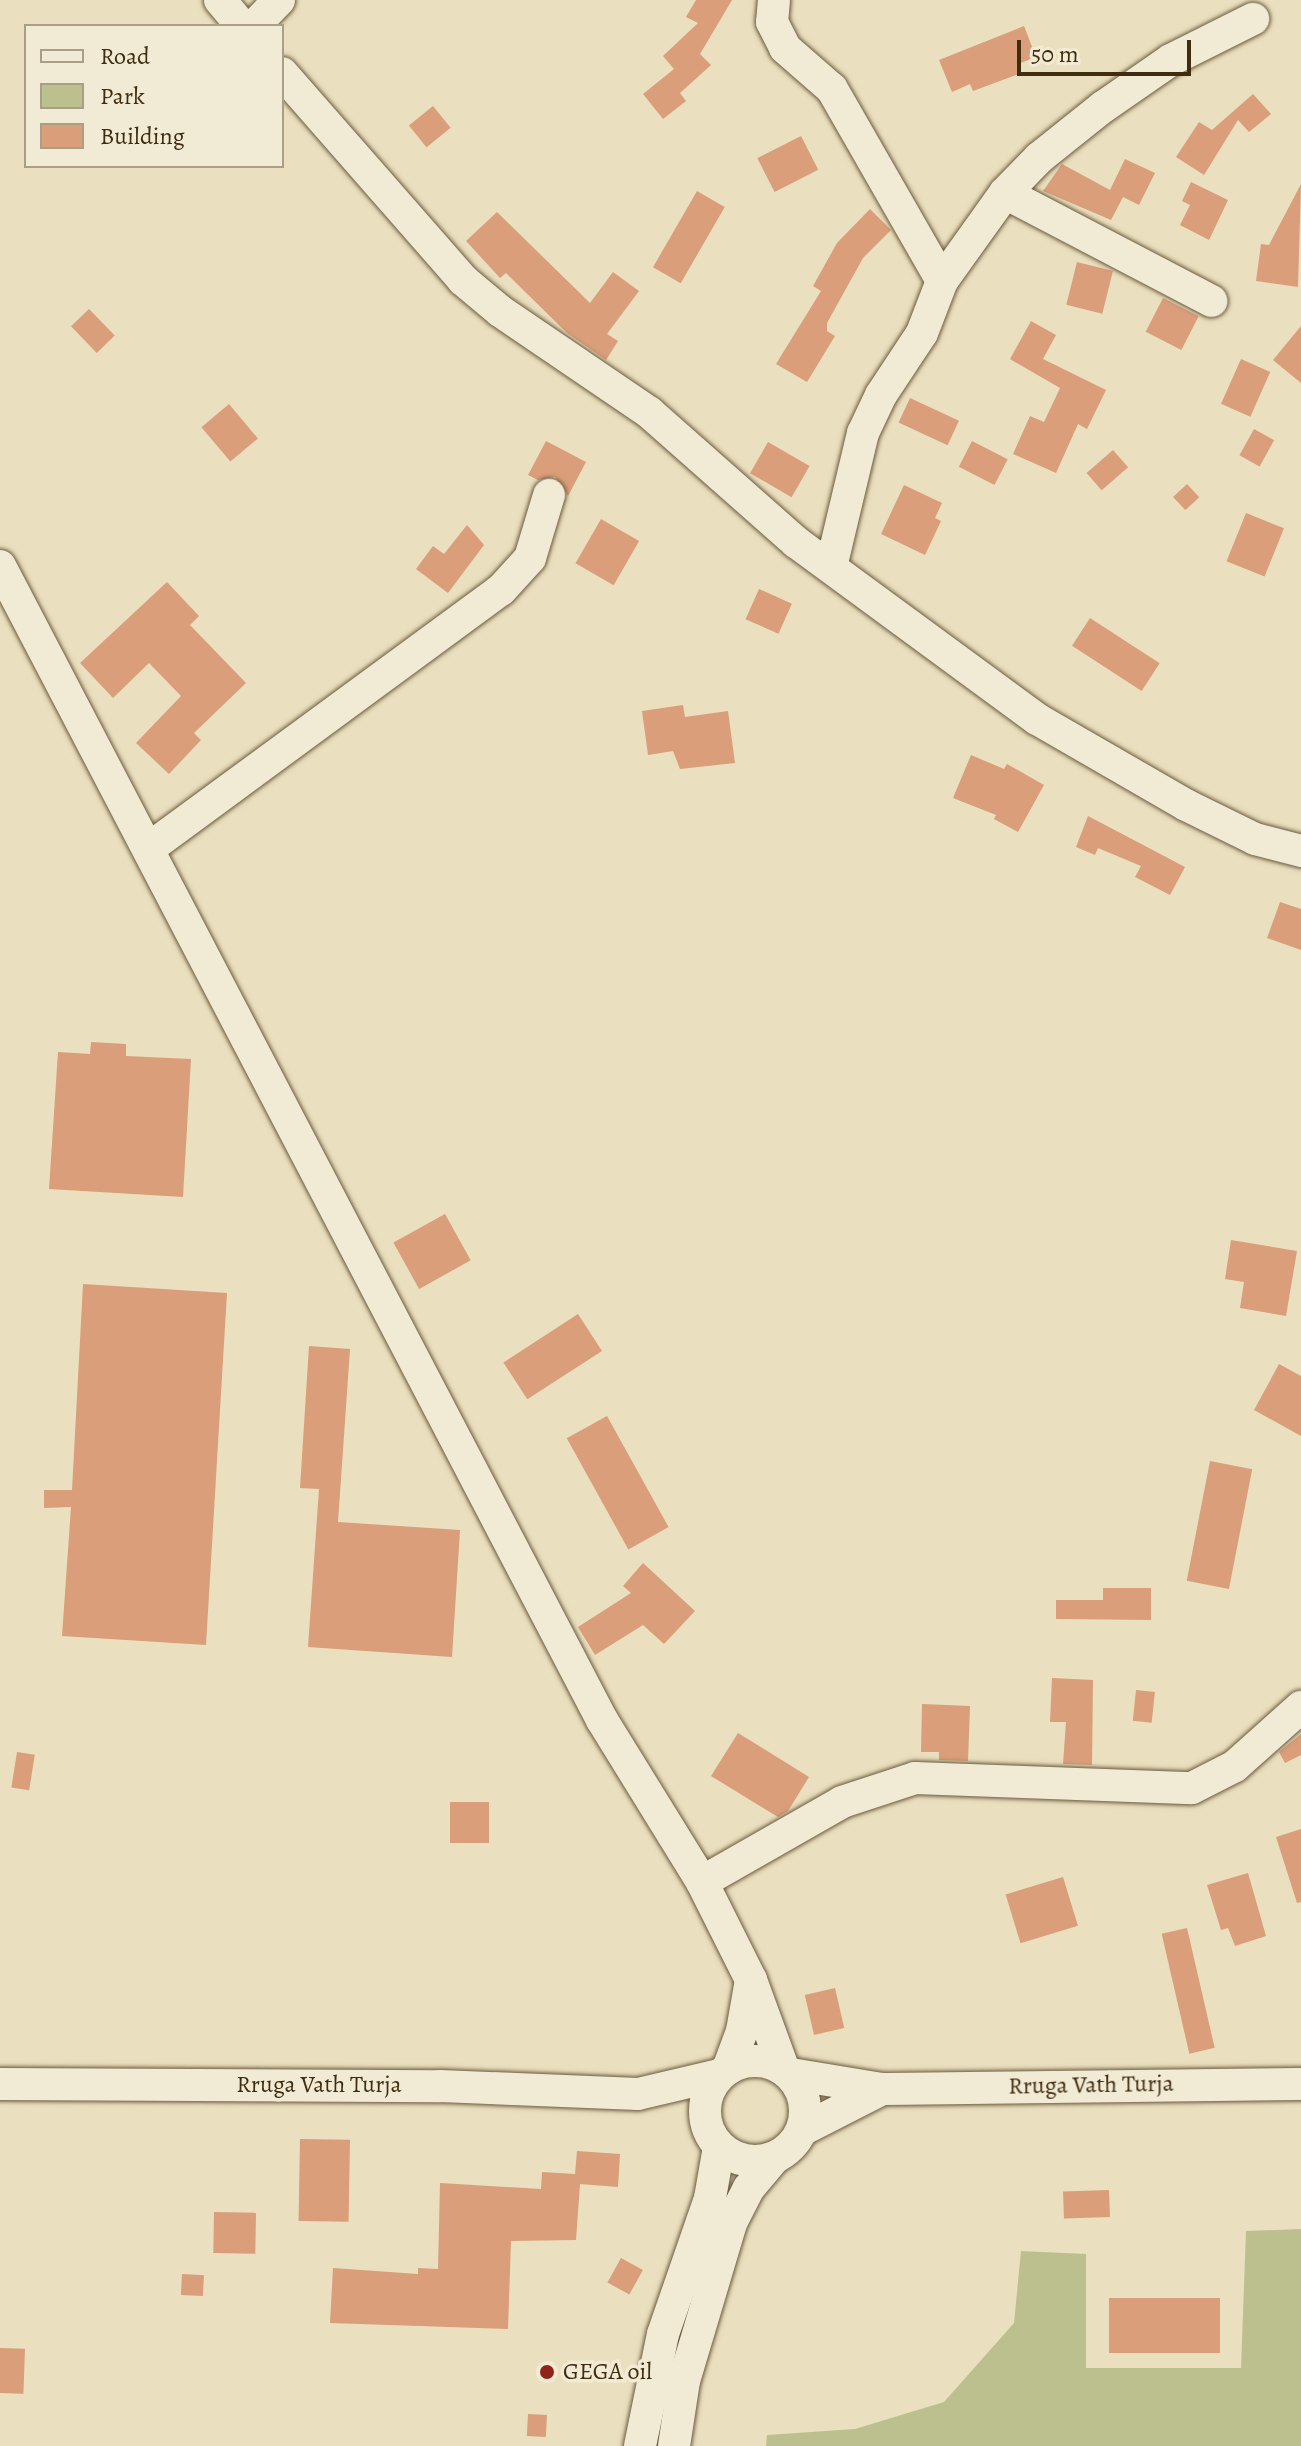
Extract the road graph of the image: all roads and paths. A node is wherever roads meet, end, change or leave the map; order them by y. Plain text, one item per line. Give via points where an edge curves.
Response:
1 (220, 0) edge
2 (279, 0) edge
3 (774, 0) edge
4 (1253, 19) dead end
5 (240, 24) edge
6 (256, 24) edge
7 (284, 75) edge
8 (1005, 193) junction
9 (942, 281) junction
10 (1212, 301) dead end
11 (549, 495) dead end
12 (832, 563) junction
13 (0, 566) edge
14 (148, 849) junction
15 (1301, 851) edge
16 (1301, 1707) edge
17 (702, 1882) junction
18 (751, 1980) junction
19 (723, 2072) junction
20 (787, 2072) junction
21 (0, 2084) edge
22 (1301, 2084) edge
23 (882, 2089) junction
24 (638, 2094) junction
25 (802, 2130) junction
26 (713, 2139) junction
27 (774, 2158) junction
28 (640, 2446) edge
29 (674, 2446) edge

1 - 5 street
2 - 6 street
3 - 9 street via 772,22 785,48 832,89
4 - 8 street via 1171,60 1103,107
7 - 12 street via 463,280 500,311 641,405 759,513
8 - 9 street
8 - 10 street
9 - 12 street via 922,333 863,433
11 - 14 street via 530,558 501,590
12 - 15 street via 874,600 1037,719 1186,805 1255,839
13 - 14 street
14 - 17 street via 602,1720
16 - 17 street via 1235,1766 1192,1788 915,1778 842,1802
17 - 18 street
18 - 19 street via 742,2031
18 - 20 street
19 - 20 street, Rruga Vath Turja via 755,2060
19 - 24 street, Rruga Vath Turja
19 - 26 street via 704,2111
20 - 23 street, Rruga Vath Turja
20 - 25 street via 804,2101
21 - 24 street, Rruga Vath Turja via 440,2086
22 - 23 street, Rruga Vath Turja
23 - 25 street, Rruga Vath Turja
24 - 26 street, Rruga Vath Turja via 669,2105
25 - 27 street, Rruga Vath Turja
26 - 27 street, Rruga Vath Turja via 755,2162
26 - 28 street via 710,2198 663,2334
27 - 29 street via 749,2188 731,2223 684,2381

